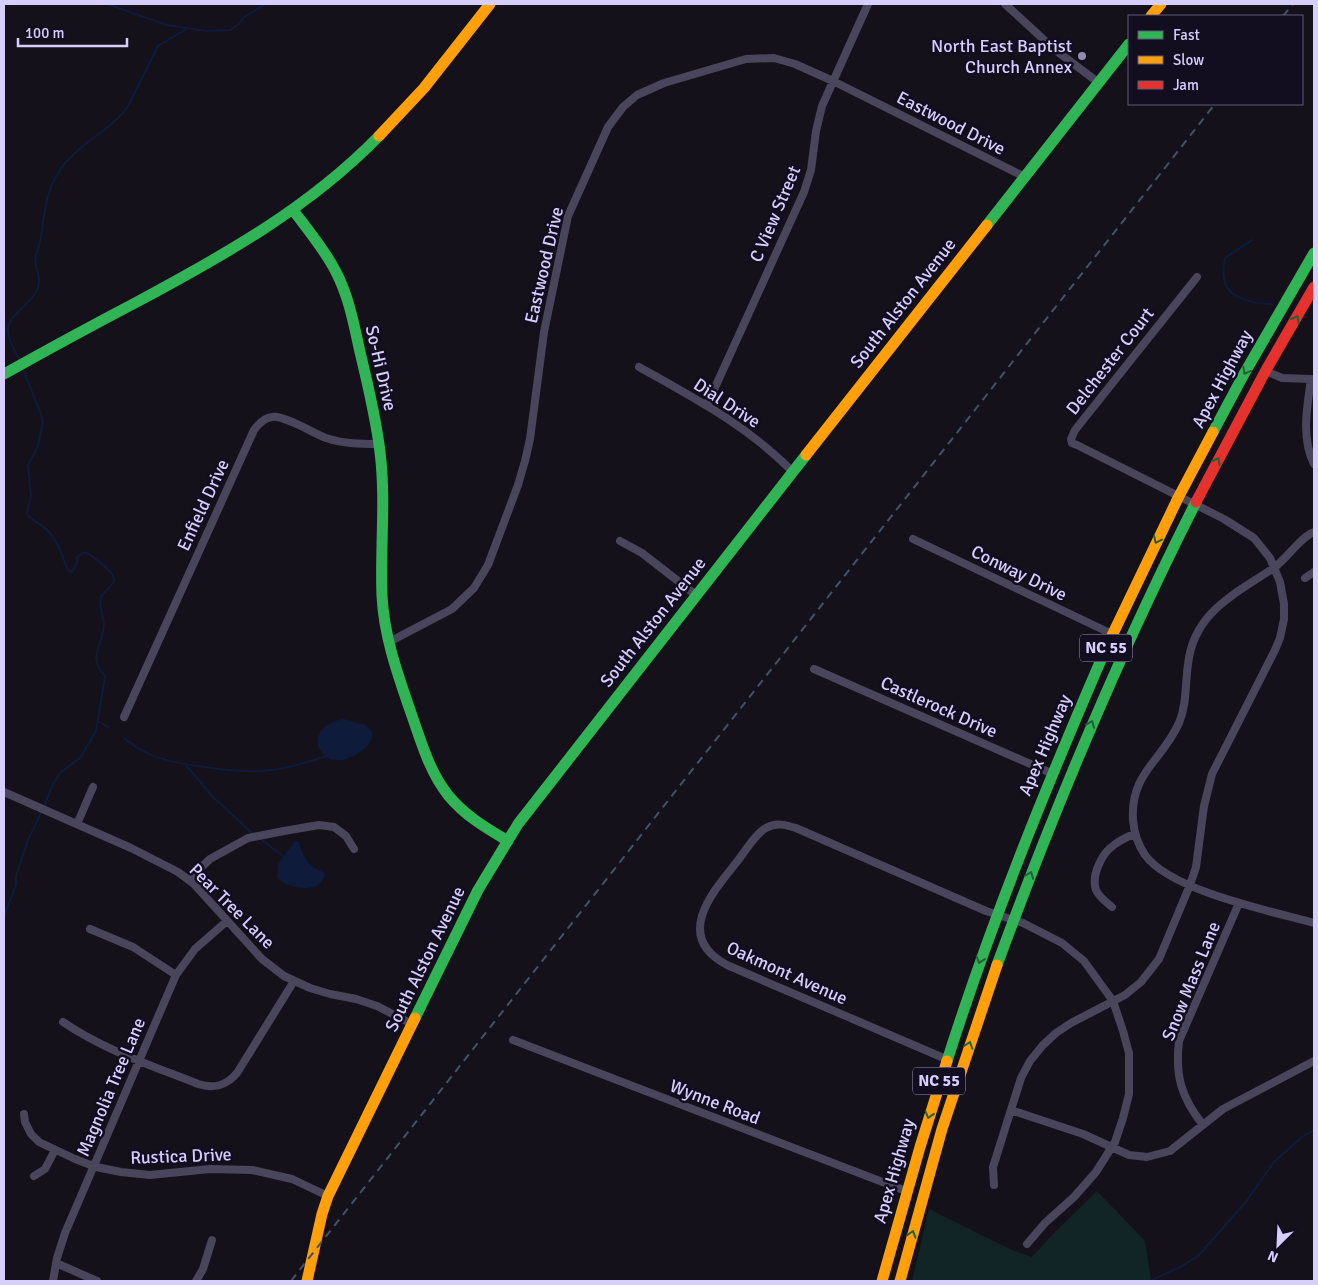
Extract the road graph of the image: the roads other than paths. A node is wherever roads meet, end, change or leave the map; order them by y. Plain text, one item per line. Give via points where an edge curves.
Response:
1 (490, 4) edge
2 (868, 4) edge
3 (1005, 4) edge
4 (1161, 4) edge
5 (1152, 15) edge
6 (1128, 45) edge
7 (833, 82) junction
8 (1099, 83) junction
9 (1024, 177) junction
10 (293, 210) junction
11 (1314, 254) edge
12 (1197, 277) dead end
13 (1314, 287) edge
14 (639, 367) dead end
15 (1266, 371) junction
16 (4, 374) edge
17 (1313, 378) edge
18 (707, 405) junction
19 (380, 444) junction
20 (1314, 464) edge
21 (793, 472) junction
22 (1180, 497) junction
23 (1194, 504) junction
24 (1314, 532) edge
25 (913, 539) dead end
26 (620, 541) dead end
27 (1274, 567) junction
28 (1314, 572) edge
29 (1305, 578) dead end
30 (696, 595) junction
31 (1112, 634) junction
32 (389, 642) junction
33 (814, 669) dead end
34 (124, 717) dead end
35 (1051, 773) junction
36 (93, 786) dead end
37 (4, 792) edge
38 (77, 824) junction
39 (1134, 834) junction
40 (508, 841) junction
41 (354, 849) dead end
42 (189, 879) junction
43 (1190, 885) junction
44 (1239, 903) junction
45 (1112, 907) dead end
46 (997, 915) junction
47 (1012, 920) junction
48 (226, 921) junction
49 (1314, 922) edge
50 (90, 929) dead end
51 (176, 975) junction
52 (294, 981) junction
53 (1113, 1001) junction
54 (63, 1022) dead end
55 (412, 1024) junction
56 (513, 1040) dead end
57 (946, 1059) junction
58 (139, 1060) junction
59 (1314, 1062) edge
60 (1011, 1110) junction
61 (24, 1114) dead end
62 (1203, 1125) junction
63 (1112, 1148) junction
64 (55, 1150) junction
65 (93, 1166) junction
66 (34, 1176) dead end
67 (994, 1185) dead end
68 (906, 1191) junction
69 (328, 1196) junction
70 (212, 1240) dead end
71 (1027, 1244) dead end
72 (56, 1263) junction
73 (52, 1281) edge
74 (97, 1281) edge
75 (196, 1281) edge
76 (307, 1281) edge
77 (882, 1281) edge
78 (900, 1281) edge

1 - 10 street via 423,89 392,122 344,169
2 - 7 street, C View Street
3 - 8 street via 1054,49
4 - 5 street
6 - 8 street, South Alston Avenue
7 - 9 street, Eastwood Drive
7 - 18 street, C View Street via 820,113 804,192
7 - 32 street, Eastwood Drive via 774,58 746,59 645,91 630,100 614,117 565,227 544,332 526,454 488,565 474,588 452,610
8 - 9 street, South Alston Avenue
9 - 21 street, South Alston Avenue
10 - 16 street via 225,254
10 - 19 street, So-Hi Drive via 342,283
11 -> 22 street, Apex Highway / NC 55 via 1241,381
12 - 22 street, Delchester Court via 1071,439 1076,446
15 -> 13 street, Apex Highway / NC 55
14 - 18 street, Dial Drive
15 - 17 street via 1282,378
23 -> 15 street, Apex Highway / NC 55
17 - 20 street via 1306,425
18 - 21 street, Dial Drive via 752,436
19 - 32 street, So-Hi Drive via 384,497 382,594
19 - 34 street, Enfield Drive via 338,441 277,417 259,423
21 - 30 street, South Alston Avenue
22 - 23 street
22 -> 31 street, Apex Highway / NC 55
23 - 27 street via 1254,538
47 -> 23 street, Apex Highway / NC 55 via 1048,825 1109,683
24 - 27 street
25 - 31 street, Conway Drive
26 - 30 street via 642,553
27 - 39 street via 1218,606 1197,634 1188,663 1186,694 1179,722 1136,789 1132,806
27 - 43 street via 1284,595 1281,632 1269,663 1212,774 1204,806 1200,850
28 - 29 street
30 - 40 street, South Alston Avenue via 551,780
31 - 35 street, Apex Highway / NC 55
32 - 40 street, So-Hi Drive via 419,737 438,782 470,817
33 - 35 street, Castlerock Drive
35 - 46 street, Apex Highway / NC 55
36 - 38 street
37 - 38 street, Pear Tree Lane
38 - 42 street, Pear Tree Lane via 164,863
39 - 43 street via 1156,867
39 - 45 street via 1112,846 1099,862 1096,889
40 - 55 street, South Alston Avenue via 478,890
41 - 42 street via 346,836 334,827 319,825 275,833 248,838 210,859
42 - 48 street, Pear Tree Lane
43 - 44 street
43 - 53 street via 1159,959 1142,982
44 - 49 street
44 - 62 street, Snow Mass Lane via 1179,1041 1178,1077 1183,1094
46 - 47 street, Oakmont Avenue
46 -> 57 street, Apex Highway / NC 55
46 - 57 street, Oakmont Avenue via 796,828 778,824 759,833 714,891 700,916 704,944 719,961
47 - 53 street, Oakmont Avenue via 1062,943 1084,961
78 -> 47 street, Apex Highway / NC 55 via 956,1084
48 - 51 street, Magnolia Tree Lane via 195,949
48 - 52 street, Pear Tree Lane via 262,959
50 - 51 street via 133,947
51 - 58 street, Magnolia Tree Lane
52 - 55 street, Pear Tree Lane via 377,1006
52 - 58 street via 237,1073 224,1084 208,1087
53 - 60 street via 1071,1023 1043,1045 1021,1078
53 - 63 street, Oakmont Avenue via 1128,1052 1129,1094
54 - 58 street via 83,1036
55 - 69 street, South Alston Avenue
56 - 68 street, Wynne Road
57 -> 68 street, Apex Highway / NC 55
58 - 65 street, Magnolia Tree Lane
59 - 62 street via 1223,1109
60 - 63 street via 1083,1134
60 - 67 street via 993,1167
61 - 64 street, Rustica Drive via 24,1122 34,1138
62 - 63 street via 1175,1147 1159,1154 1146,1157 1129,1155
63 - 71 street, Oakmont Avenue via 1074,1197
64 - 65 street, Rustica Drive
64 - 66 street via 45,1169
65 - 69 street, Rustica Drive via 150,1175 210,1169 252,1170 292,1179
65 - 72 street, Magnolia Tree Lane
68 - 77 street, Apex Highway / NC 55
69 - 76 street, South Alston Avenue
70 - 75 street
72 - 73 street, Magnolia Tree Lane
72 - 74 street

